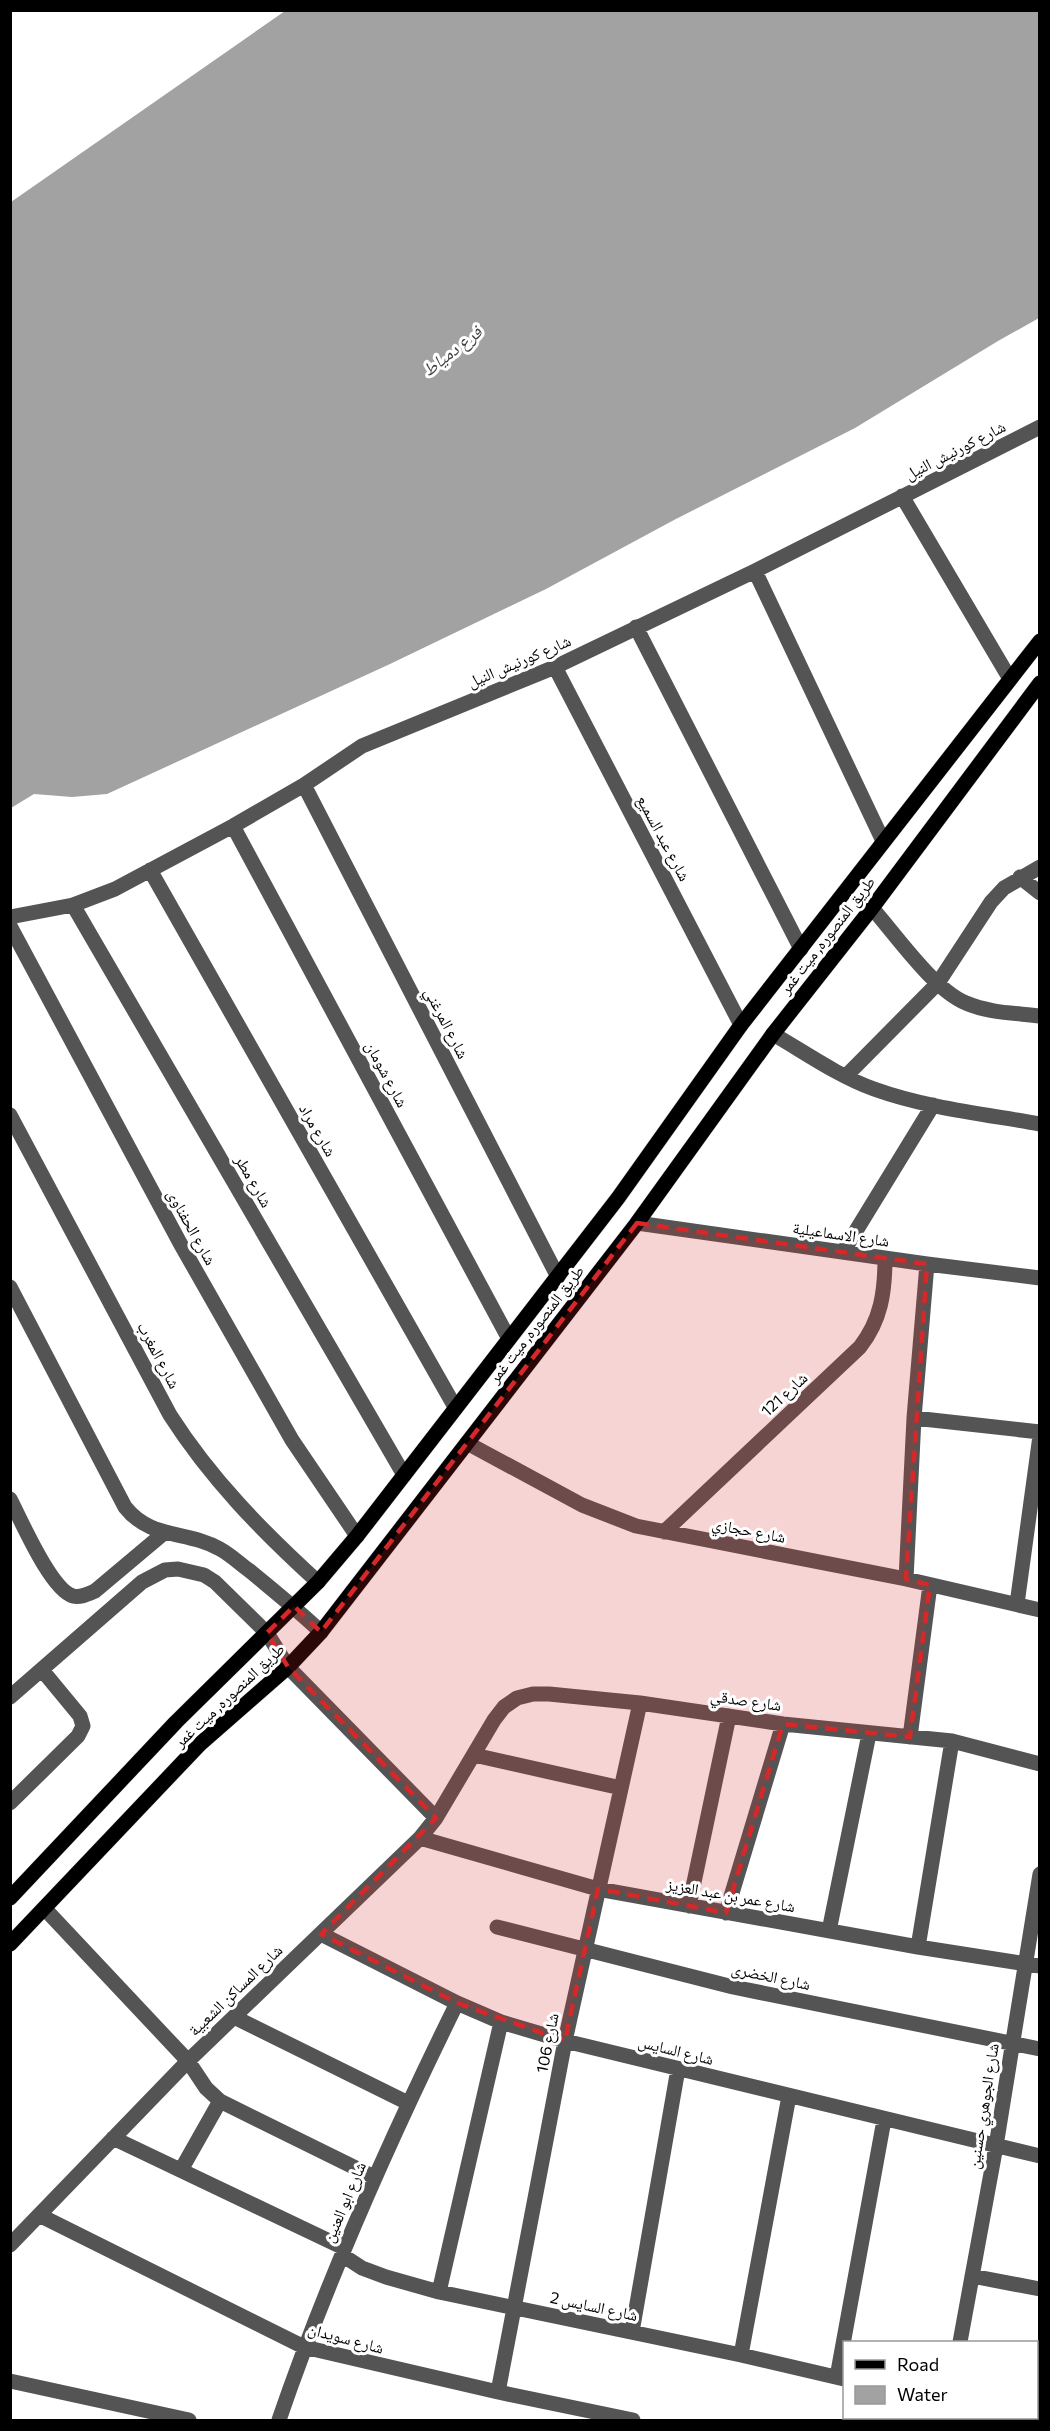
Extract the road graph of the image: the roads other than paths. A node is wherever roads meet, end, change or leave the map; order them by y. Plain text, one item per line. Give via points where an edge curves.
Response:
1 (1040, 427) edge
2 (902, 496) junction
3 (755, 571) junction
4 (636, 627) junction
5 (1040, 641) edge
6 (555, 667) junction
7 (1010, 679) junction
8 (1040, 683) edge
9 (304, 785) junction
10 (233, 826) junction
11 (884, 842) junction
12 (1040, 867) edge
13 (150, 870) junction
14 (1020, 877) junction
15 (1040, 893) edge
16 (73, 905) junction
17 (872, 908) junction
18 (10, 917) edge
19 (10, 926) edge
20 (801, 949) junction
21 (938, 983) junction
22 (1040, 1016) edge
23 (741, 1025) junction
24 (773, 1034) junction
25 (846, 1076) junction
26 (933, 1105) junction
27 (10, 1115) edge
28 (1040, 1124) edge
29 (637, 1223) junction
30 (843, 1252) junction
31 (885, 1258) junction
32 (927, 1264) junction
33 (558, 1277) junction
34 (1040, 1278) edge
35 (10, 1287) edge
36 (509, 1339) junction
37 (455, 1407) junction
38 (914, 1418) junction
39 (1040, 1434) edge
40 (467, 1443) junction
41 (404, 1475) junction
42 (10, 1499) edge
43 (664, 1532) junction
44 (164, 1533) junction
45 (357, 1536) junction
46 (906, 1579) junction
47 (318, 1582) junction
48 (930, 1585) junction
49 (1017, 1604) junction
50 (294, 1606) junction
51 (1040, 1610) edge
52 (321, 1632) junction
53 (267, 1633) junction
54 (288, 1667) junction
55 (42, 1670) junction
56 (10, 1697) edge
57 (640, 1703) junction
58 (729, 1716) junction
59 (783, 1724) junction
60 (869, 1734) junction
61 (910, 1737) junction
62 (952, 1741) junction
63 (474, 1755) junction
64 (1040, 1764) edge
65 (621, 1788) junction
66 (10, 1803) edge
67 (436, 1818) junction
68 (420, 1838) junction
69 (1040, 1874) edge
70 (598, 1889) junction
71 (10, 1898) edge
72 (689, 1906) junction
73 (45, 1909) junction
74 (726, 1913) junction
75 (497, 1927) dead end
76 (829, 1931) junction
77 (321, 1934) junction
78 (10, 1944) edge
79 (918, 1947) junction
80 (584, 1950) junction
81 (1032, 1964) edge
82 (457, 2003) junction
83 (234, 2017) junction
84 (501, 2022) junction
85 (565, 2041) junction
86 (1011, 2044) junction
87 (1040, 2049) edge
88 (188, 2061) junction
89 (678, 2069) junction
90 (789, 2096) junction
91 (220, 2101) junction
92 (408, 2103) junction
93 (884, 2120) junction
94 (113, 2138) junction
95 (996, 2146) junction
96 (1040, 2156) edge
97 (180, 2170) junction
98 (374, 2177) junction
99 (39, 2216) junction
100 (10, 2245) edge
101 (343, 2252) junction
102 (972, 2276) junction
103 (1040, 2289) edge
104 (439, 2292) junction
105 (514, 2308) junction
106 (632, 2332) junction
107 (847, 2341) edge
108 (960, 2341) edge
109 (304, 2347) junction
110 (741, 2355) junction
111 (841, 2378) edge
112 (10, 2381) edge
113 (498, 2392) junction
114 (189, 2421) edge
115 (279, 2421) edge
116 (633, 2421) edge

1 - 2 street, شارع كورنيش النيل
2 - 3 street, شارع كورنيش النيل
2 - 7 street
3 - 4 street, شارع كورنيش النيل
3 - 11 street
4 - 6 street, شارع كورنيش النيل
4 - 20 street
5 - 7 main road, طريق المنصوره, ميت غمر
6 - 9 street, شارع كورنيش النيل via 362,746
6 - 23 street, شارع عبد السميع
7 - 11 main road, طريق المنصوره, ميت غمر
8 - 17 main road, طريق المنصوره, ميت غمر
9 - 10 street, شارع كورنيش النيل
9 - 33 street, شارع المرغني
10 - 13 street, شارع كورنيش النيل
10 - 36 street, شارع شومان
11 - 20 main road, طريق المنصوره, ميت غمر
12 - 14 street
13 - 16 street, شارع كورنيش النيل
13 - 37 street, شارع مراد
14 - 15 street
14 - 21 street via 991,902
16 - 18 street, شارع كورنيش النيل
16 - 41 street, شارع مطر
17 - 21 street
17 - 24 main road, طريق المنصوره, ميت غمر
19 - 45 street, شارع الحفناوى via 180,1243 292,1440
20 - 23 main road, طريق المنصوره, ميت غمر
21 - 22 street via 951,995 974,1006
21 - 25 street
23 - 33 main road, طريق المنصوره, ميت غمر
24 - 25 street
24 - 29 main road, طريق المنصوره, ميت غمر
25 - 26 street via 874,1089
26 - 28 street
26 - 30 street
27 - 47 street, شارع المغرب via 193,1451 231,1497
29 - 30 street, شارع الاسماعيلية
29 - 40 main road, طريق المنصوره, ميت غمر
30 - 31 street, شارع الاسماعيلية
31 - 32 street, شارع الاسماعيلية
31 - 43 street, شارع 121 via 885,1287 879,1315 860,1347
32 - 34 street, شارع الاسماعيلية
32 - 38 street
33 - 36 main road, طريق المنصوره, ميت غمر
35 - 44 street via 125,1507 134,1519
36 - 37 main road, طريق المنصوره, ميت غمر
37 - 41 main road, طريق المنصوره, ميت غمر
38 - 39 street
38 - 46 street
39 - 49 street
40 - 43 street, شارع حجازي via 582,1505 636,1526
40 - 52 main road, طريق المنصوره, ميت غمر
41 - 45 main road, طريق المنصوره, ميت غمر
42 - 44 street via 49,1574 63,1591 74,1597 95,1591
43 - 46 street, شارع حجازي
44 - 50 street via 195,1538 222,1550
45 - 47 main road, طريق المنصوره, ميت غمر
46 - 48 street, شارع حجازي
47 - 50 main road, طريق المنصوره, ميت غمر
48 - 49 street, شارع حجازي
48 - 61 street
49 - 51 street, شارع حجازي
50 - 52 street
50 - 53 main road, طريق المنصوره, ميت غمر
52 - 54 main road, طريق المنصوره, ميت غمر
53 - 54 street
53 - 55 street via 204,1575 191,1570 165,1570 142,1582
53 - 71 main road, طريق المنصوره, ميت غمر via 176,1722
54 - 67 street
54 - 73 main road, طريق المنصوره, ميت غمر via 200,1744
55 - 56 street
55 - 66 street via 80,1716 83,1726 78,1736
57 - 58 street, شارع صدقي
57 - 63 street, شارع صدقي via 549,1694 517,1698 494,1720
57 - 65 street, شارع 106
58 - 59 street, شارع صدقي
58 - 72 street
59 - 60 street, شارع صدقي
59 - 74 street
60 - 61 street, شارع صدقي
60 - 76 street
61 - 62 street, شارع صدقي
62 - 64 street, شارع صدقي
62 - 79 street
63 - 65 street
63 - 67 street, شارع المساكن الشعبية
65 - 70 street, شارع 106
67 - 68 street, شارع المساكن الشعبية
68 - 70 street, شارع عمر بن عبد العزيز
68 - 77 street, شارع المساكن الشعبية
69 - 81 street, شارع الجوهري حسنين
70 - 72 street, شارع عمر بن عبد العزيز
70 - 80 street, شارع 106
72 - 74 street, شارع عمر بن عبد العزيز
73 - 78 main road, طريق المنصوره, ميت غمر
73 - 88 street
74 - 76 street, شارع عمر بن عبد العزيز
75 - 80 street, شارع الخضرى
76 - 79 street, شارع عمر بن عبد العزيز
77 - 82 street, شارع السايس
77 - 83 street, شارع المساكن الشعبية
79 - 81 street, شارع عمر بن عبد العزيز
80 - 85 street, شارع 106
80 - 86 street, شارع الخضرى via 734,1987
81 - 86 street, شارع الجوهري حسنين
82 - 84 street, شارع السايس
82 - 92 street, شارع ابو العنين
83 - 88 street, شارع المساكن الشعبية
83 - 92 street
84 - 85 street, شارع السايس
84 - 104 street
85 - 89 street, شارع السايس
85 - 105 street, شارع 106
86 - 87 street, شارع الخضرى
86 - 95 street, شارع الجوهري حسنين
88 - 91 street
88 - 94 street, شارع المساكن الشعبية
89 - 90 street, شارع السايس
89 - 106 street
90 - 93 street, شارع السايس
90 - 110 street
91 - 97 street
91 - 98 street
92 - 98 street, شارع ابو العنين
93 - 95 street, شارع السايس
93 - 107 street
94 - 97 street, شارع السايس 2
94 - 99 street, شارع المساكن الشعبية
95 - 96 street, شارع السايس
95 - 102 street, شارع الجوهري حسنين
97 - 101 street, شارع السايس 2
98 - 101 street, شارع ابو العنين
99 - 100 street, شارع المساكن الشعبية
99 - 109 street, شارع سويدان
101 - 104 street, شارع السايس 2 via 362,2268
101 - 109 street, شارع ابو العنين
102 - 103 street
102 - 108 street, شارع الجوهري حسنين
104 - 105 street, شارع السايس 2
105 - 106 street, شارع السايس 2
105 - 113 street, شارع 106
106 - 110 street, شارع السايس 2
109 - 113 street, شارع سويدان
109 - 115 street, شارع ابو العنين
110 - 111 street, شارع السايس 2
112 - 114 street
113 - 116 street, شارع سويدان

